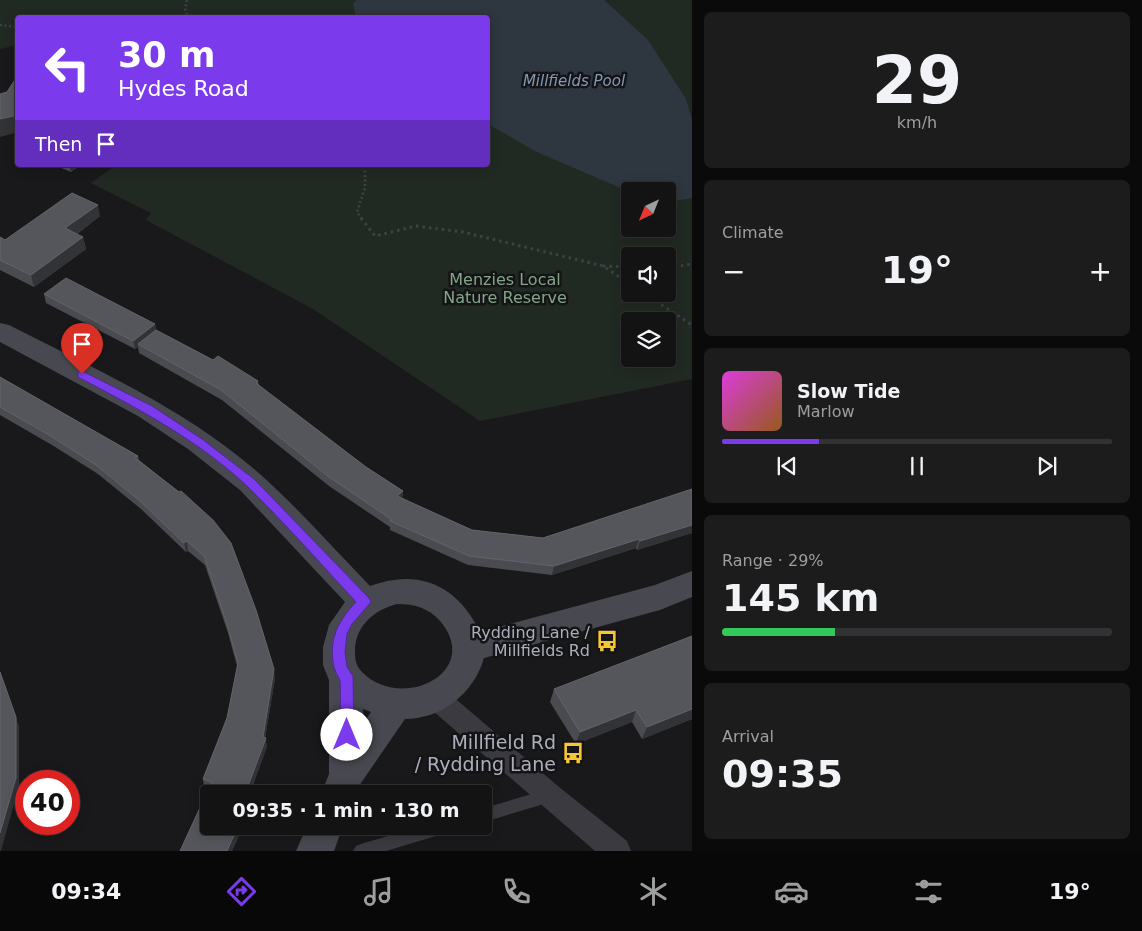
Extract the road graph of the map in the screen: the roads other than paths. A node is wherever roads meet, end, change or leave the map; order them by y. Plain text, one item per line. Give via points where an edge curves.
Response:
1 (0, 331) edge
2 (692, 584) edge
3 (365, 602) junction
4 (470, 648) junction
5 (346, 676) junction
6 (435, 697) junction
7 (396, 704) junction
8 (343, 784) edge
9 (549, 796) junction
10 (492, 813) edge
11 (321, 835) edge
12 (415, 835) edge
13 (315, 851) edge
14 (361, 851) edge
15 (617, 851) edge

1 - 3 street via 148,409 198,442 250,482
2 - 4 street via 660,597
3 - 4 street via 397,591 425,594 447,606 454,614
3 - 5 street via 347,620 341,634 341,670
4 - 6 street via 456,682
5 - 7 street via 364,693
5 - 8 street
6 - 7 street via 416,703
6 - 9 street
7 - 8 street
9 - 10 lane
9 - 15 street
11 - 13 street
12 - 14 lane

